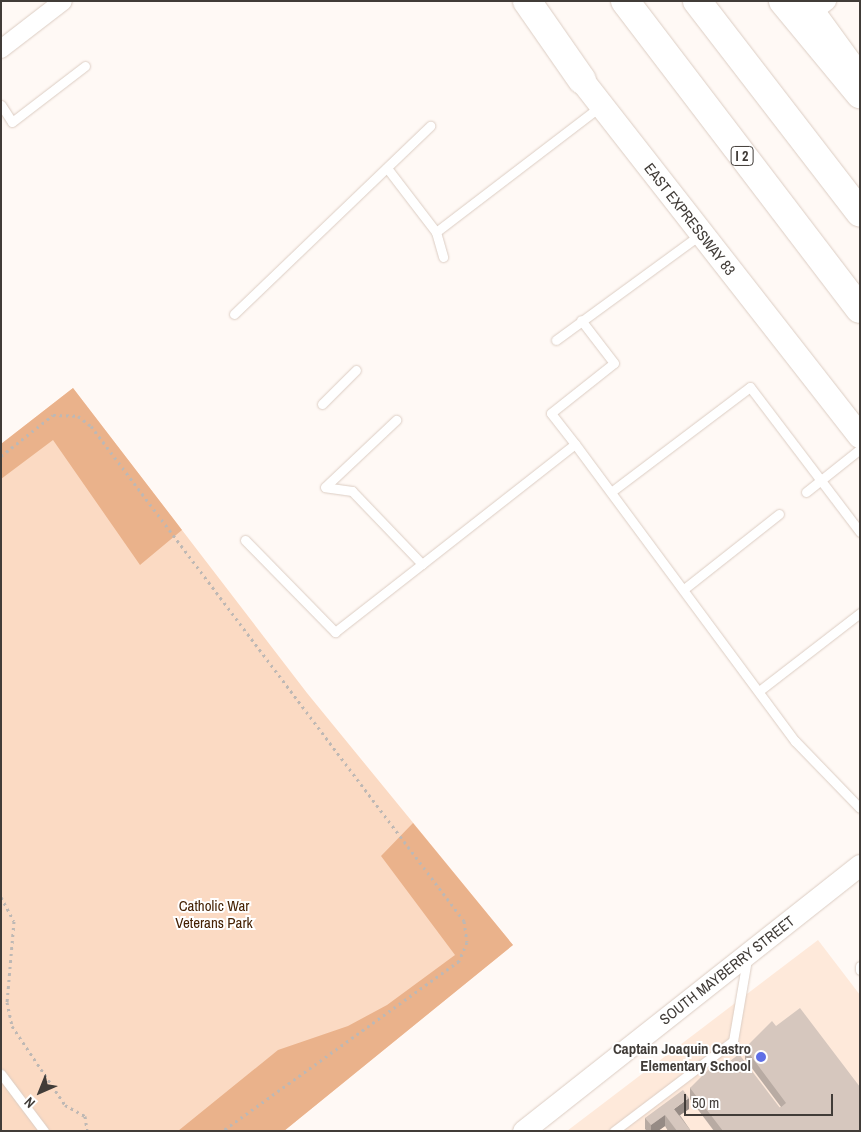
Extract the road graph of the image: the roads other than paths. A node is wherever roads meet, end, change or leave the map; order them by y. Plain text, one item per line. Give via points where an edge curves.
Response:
1 (63, 1) edge
2 (520, 1) edge
3 (527, 1) edge
4 (625, 1) edge
5 (697, 1) edge
6 (783, 1) edge
7 (815, 5) edge
8 (1, 49) edge
9 (84, 66) dead end
10 (860, 77) edge
11 (582, 80) junction
12 (860, 94) edge
13 (1, 105) edge
14 (601, 106) junction
15 (430, 126) dead end
16 (388, 168) junction
17 (860, 213) edge
18 (436, 232) junction
19 (701, 234) junction
20 (444, 257) dead end
21 (860, 309) edge
22 (234, 314) dead end
23 (581, 320) junction
24 (556, 340) dead end
25 (356, 370) dead end
26 (322, 404) dead end
27 (396, 420) dead end
28 (860, 436) edge
29 (575, 444) junction
30 (860, 449) edge
31 (821, 480) junction
32 (611, 492) junction
33 (806, 492) dead end
34 (779, 514) dead end
35 (860, 532) edge
36 (245, 540) dead end
37 (422, 564) junction
38 (684, 590) junction
39 (860, 613) edge
40 (759, 691) junction
41 (860, 808) edge
42 (860, 864) edge
43 (748, 952) junction
44 (1, 1074) edge
45 (44, 1131) edge
46 (523, 1131) edge
47 (614, 1131) edge

1 - 8 street
2 - 11 main road, EAST EXPRESSWAY 83
3 - 11 highway
4 - 21 highway, I 2
5 - 17 highway
6 - 12 highway
7 - 10 main road
9 - 13 lane via 12,122
11 - 14 main road, EAST EXPRESSWAY 83
14 - 18 lane
14 - 19 main road, EAST EXPRESSWAY 83
15 - 16 lane
16 - 18 lane
16 - 22 lane
18 - 20 lane
19 - 23 lane
19 - 28 main road, EAST EXPRESSWAY 83
23 - 24 lane
23 - 29 lane via 614,363 551,413
25 - 26 lane
27 - 37 lane via 325,487 352,492
29 - 32 lane
29 - 37 lane
30 - 31 lane
31 - 32 lane via 750,387
31 - 33 lane
31 - 35 lane
32 - 38 lane
34 - 38 lane
36 - 37 lane via 335,632
38 - 40 lane
39 - 40 lane
40 - 41 lane via 795,740
42 - 43 street, SOUTH MAYBERRY STREET
43 - 46 street, SOUTH MAYBERRY STREET
43 - 47 lane via 733,1041
44 - 45 lane

